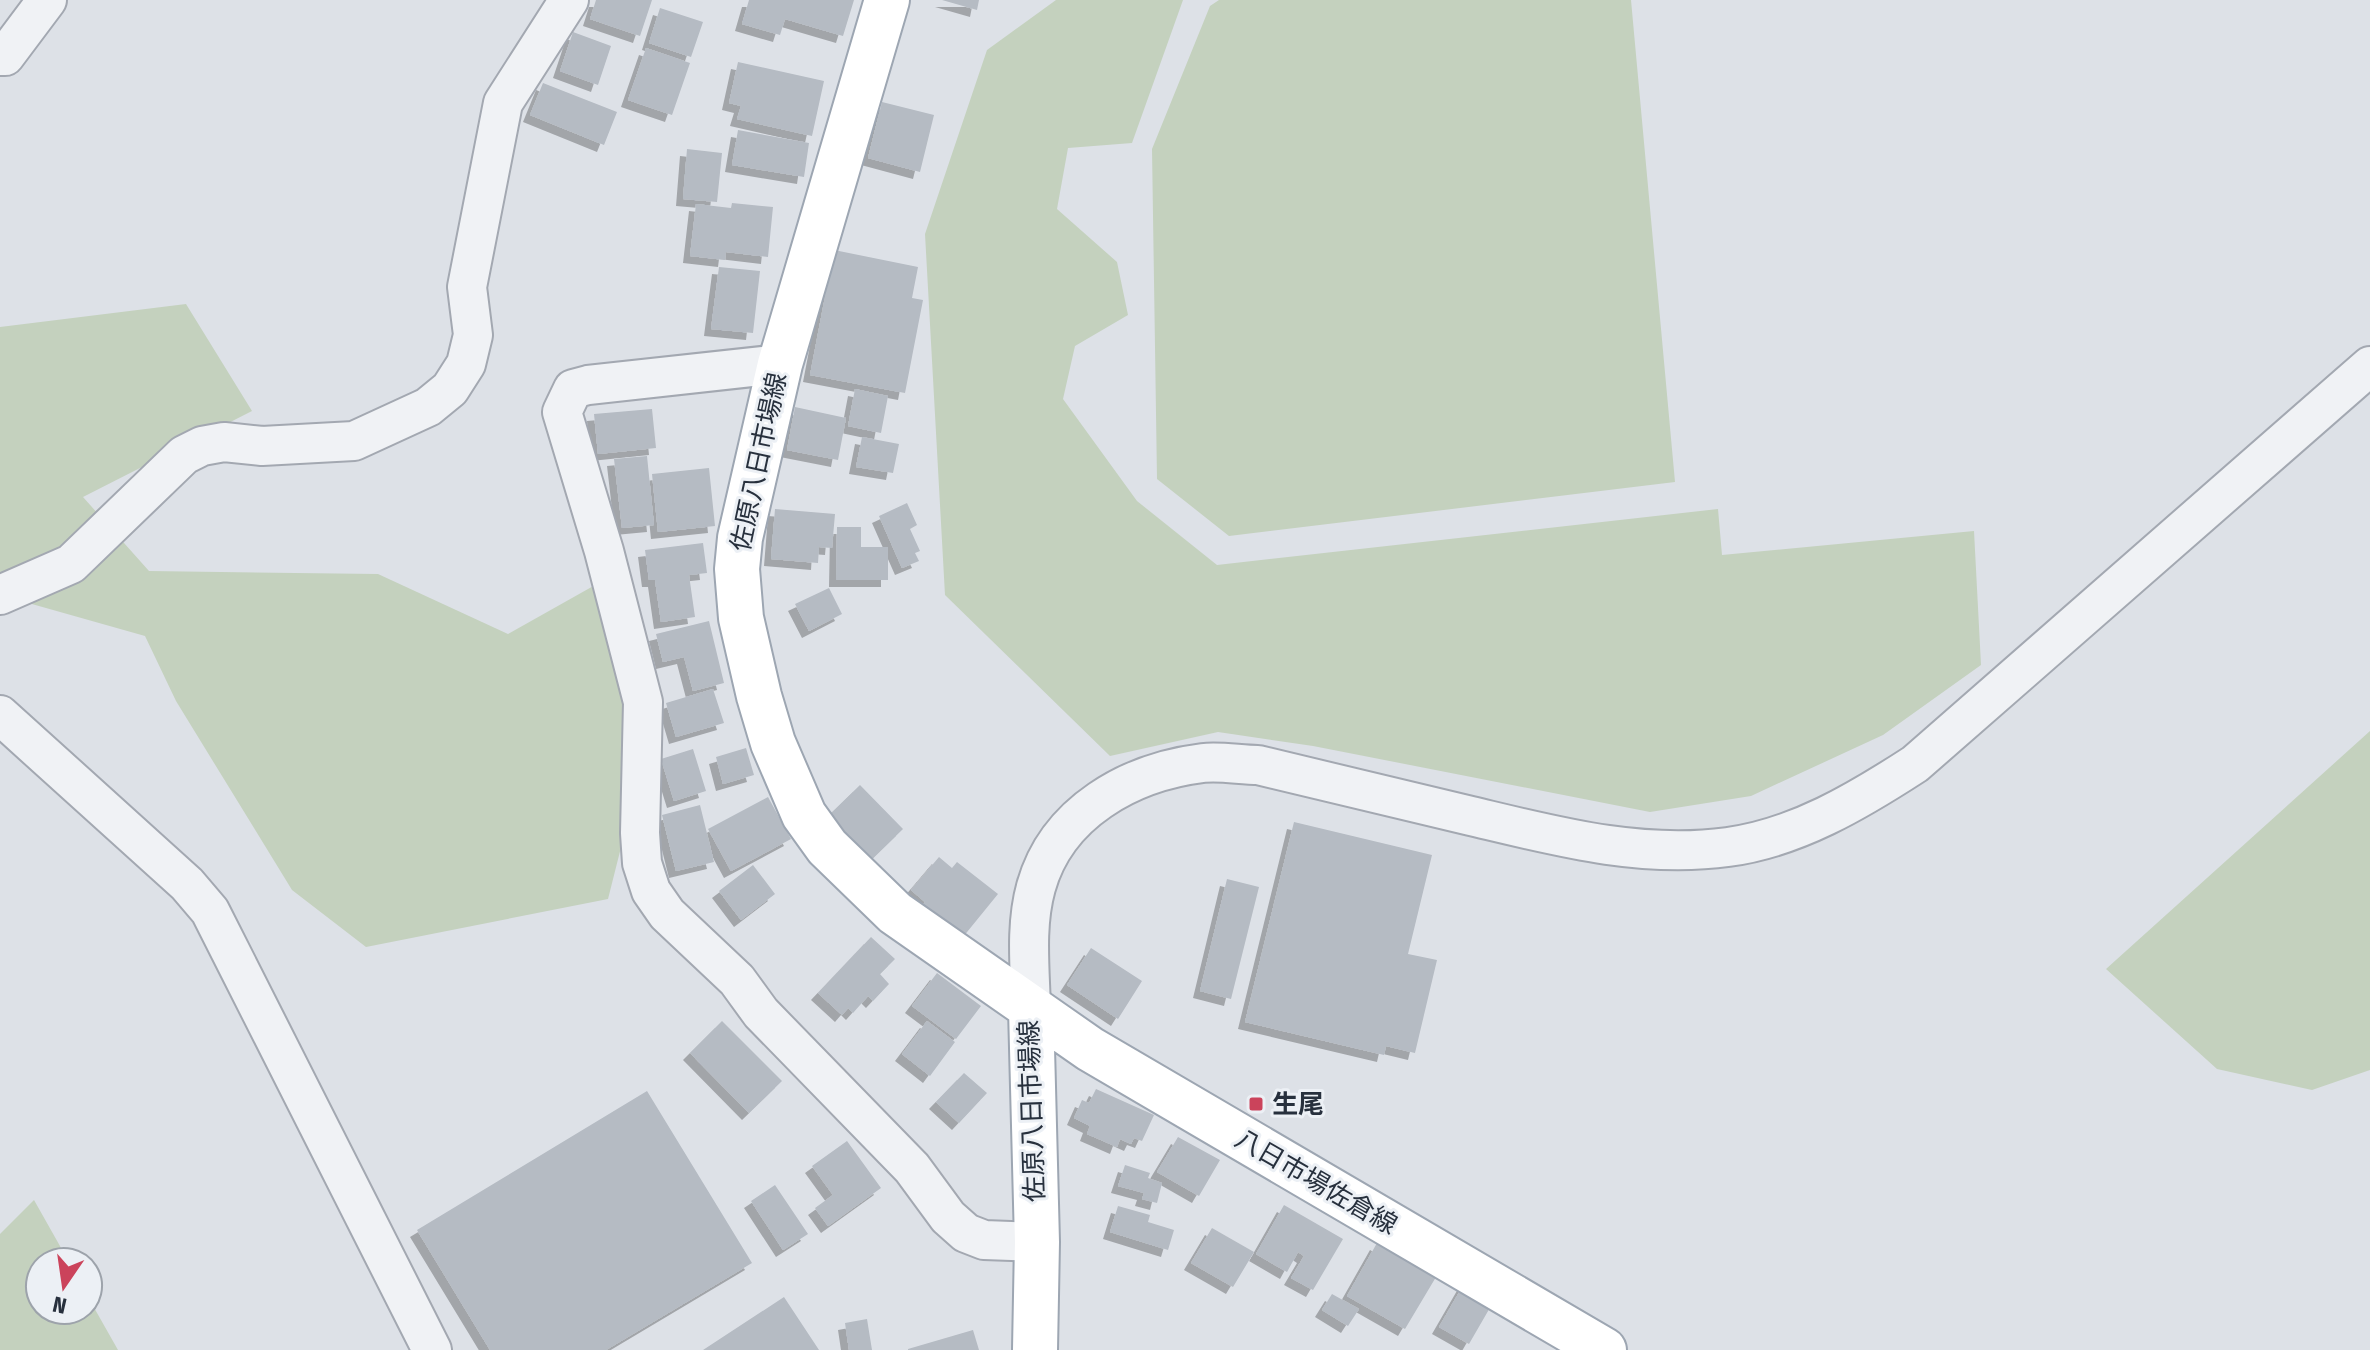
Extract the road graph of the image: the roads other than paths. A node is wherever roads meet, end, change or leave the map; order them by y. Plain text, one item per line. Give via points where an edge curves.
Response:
1 (47, 0) edge
2 (569, 0) edge
3 (887, 0) edge
4 (0, 56) edge
5 (780, 364) junction
6 (2370, 366) edge
7 (0, 595) edge
8 (0, 715) edge
9 (1031, 1009) junction
10 (1037, 1242) junction
11 (432, 1350) edge
12 (1035, 1350) edge
13 (1604, 1350) edge

1 - 4 street
2 - 7 street via 503,103 467,287 473,335 466,364 450,389 428,407 354,441 202,446 184,455 71,564
3 - 5 main road, 佐原八日市場線
5 - 9 main road, 佐原八日市場線 via 737,569 741,618 773,743 804,815 827,847 895,913
5 - 10 street via 588,385 573,389 562,412 643,702 642,863 651,891 667,914 737,980 761,1013 912,1168 948,1217 984,1240
6 - 9 street via 1915,764 1831,813 1782,834 1678,852 1578,842 1258,765 1205,763 1158,773 1086,808 1060,836 1045,863 1029,931
8 - 11 street via 187,884 210,911
9 - 10 main road, 佐原八日市場線
9 - 13 main road, 八日市場佐倉線 via 1090,1049
10 - 12 main road, 佐原八日市場線

